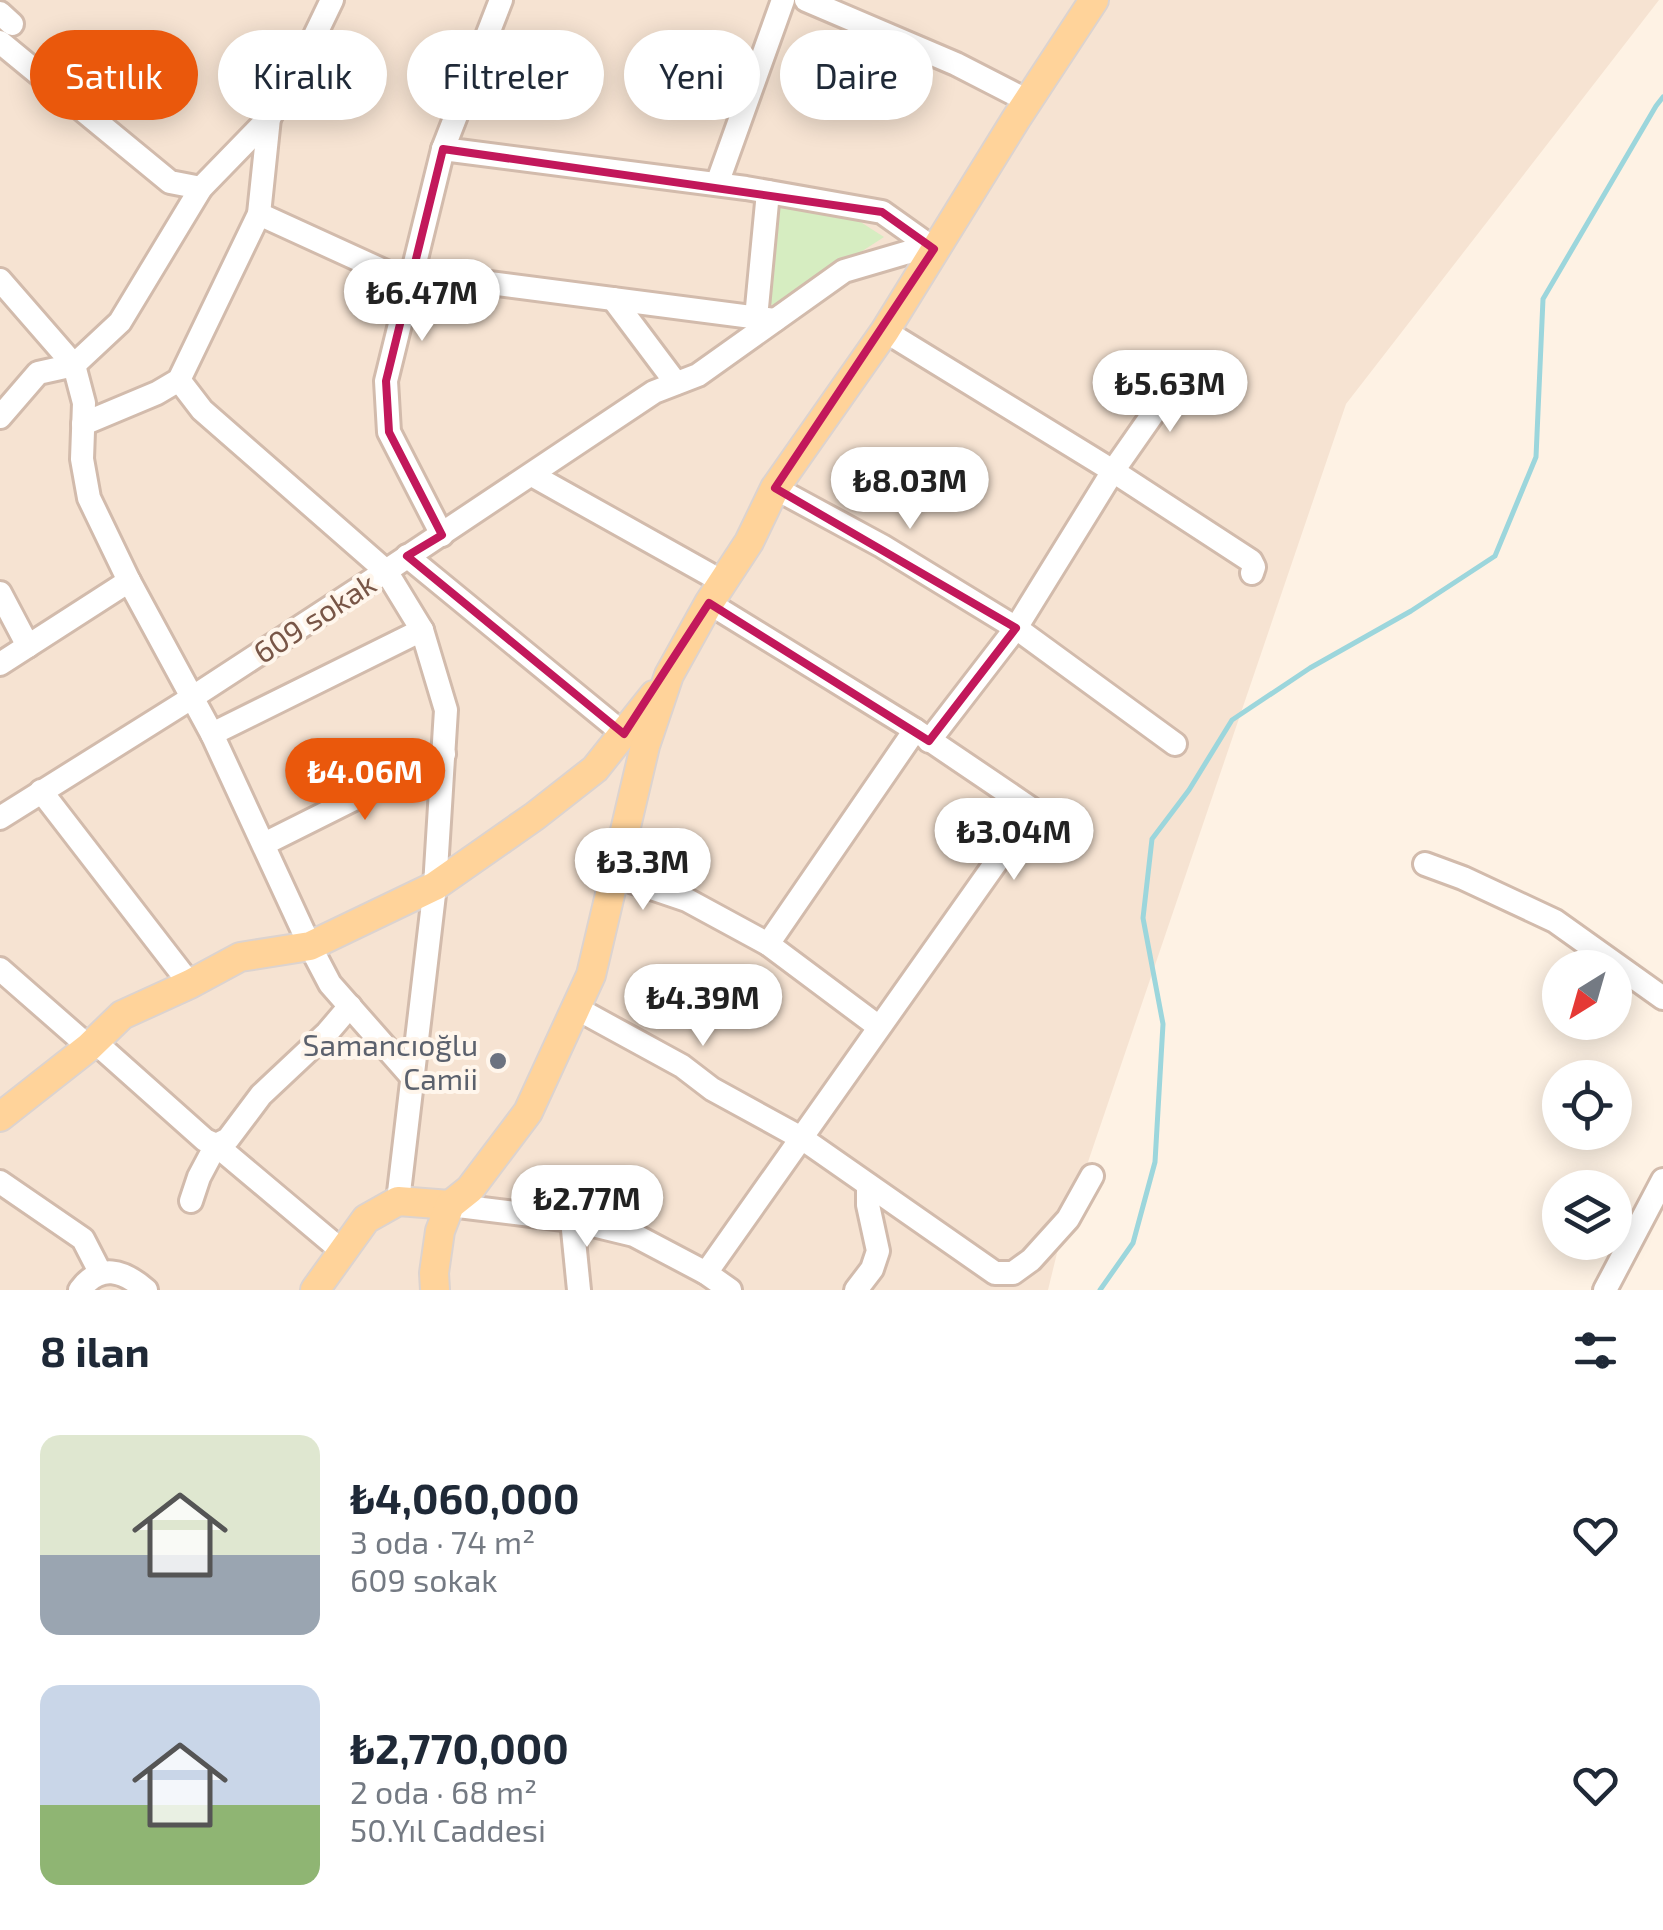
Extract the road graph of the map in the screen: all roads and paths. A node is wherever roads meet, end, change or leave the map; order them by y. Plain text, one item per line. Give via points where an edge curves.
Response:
1 (332, 0) edge
2 (501, 0) edge
3 (784, 0) edge
4 (806, 0) edge
5 (1094, 0) edge
6 (4, 26) edge
7 (318, 30) edge
8 (1028, 101) junction
9 (267, 120) edge
10 (269, 120) edge
11 (443, 149) junction
12 (717, 184) junction
13 (201, 188) junction
14 (768, 192) junction
15 (259, 214) junction
16 (934, 249) junction
17 (411, 278) junction
18 (0, 280) edge
19 (613, 299) junction
20 (766, 319) junction
21 (885, 331) junction
22 (74, 364) junction
23 (1185, 368) dead end
24 (179, 380) junction
25 (676, 384) junction
26 (0, 417) edge
27 (83, 424) junction
28 (1113, 471) junction
29 (532, 475) junction
30 (775, 488) junction
31 (442, 536) junction
32 (407, 556) junction
33 (386, 570) junction
34 (1252, 572) dead end
35 (129, 582) junction
36 (716, 592) junction
37 (0, 593) edge
38 (1016, 628) junction
39 (422, 630) junction
40 (28, 646) junction
41 (0, 664) edge
42 (668, 675) junction
43 (193, 697) junction
44 (212, 734) junction
45 (624, 734) junction
46 (922, 736) junction
47 (1175, 744) dead end
48 (444, 754) junction
49 (41, 792) junction
50 (0, 818) edge
51 (264, 844) junction
52 (1424, 864) dead end
53 (616, 876) junction
54 (435, 886) junction
55 (768, 944) junction
56 (310, 946) junction
57 (0, 970) edge
58 (190, 984) junction
59 (1663, 998) edge
60 (350, 1006) junction
61 (576, 1008) junction
62 (880, 1027) junction
63 (92, 1044) junction
64 (412, 1077) junction
65 (0, 1117) edge
66 (804, 1138) junction
67 (216, 1145) junction
68 (1092, 1176) dead end
69 (1663, 1180) edge
70 (0, 1182) edge
71 (868, 1185) junction
72 (191, 1201) dead end
73 (398, 1202) junction
74 (450, 1205) junction
75 (572, 1220) junction
76 (342, 1251) junction
77 (100, 1272) junction
78 (706, 1273) junction
79 (1612, 1286) edge
80 (80, 1290) edge
81 (146, 1290) edge
82 (315, 1290) edge
83 (435, 1290) edge
84 (579, 1290) edge
85 (730, 1290) edge
86 (856, 1290) edge

1 - 7 street
2 - 11 street
3 - 12 street
4 - 8 street
5 - 8 main road
6 - 13 street via 170,182
8 - 16 main road
9 - 13 street
10 - 15 street
11 - 12 street
11 - 17 street
12 - 14 street
13 - 22 street via 120,322
14 - 16 street via 882,212
14 - 20 street
15 - 17 street
15 - 24 street
16 - 20 street via 844,271
16 - 21 main road
17 - 19 street
17 - 31 street via 386,381 389,432
18 - 22 street
19 - 20 street
19 - 25 street
20 - 25 street via 698,375
21 - 28 street
21 - 30 main road
22 - 26 street via 38,374
22 - 27 street
23 - 28 street
24 - 27 street
24 - 33 street via 202,410
25 - 29 street
27 - 35 street via 89,498
28 - 34 street via 1251,561
28 - 38 street
29 - 31 street
29 - 36 street
30 - 36 main road
30 - 38 street
31 - 32 street
32 - 33 street
32 - 45 street
33 - 39 street, 609 sokak
33 - 43 street, 609 sokak
35 - 40 street
35 - 43 street
36 - 42 main road
36 - 46 street
37 - 40 street
38 - 46 street
38 - 47 street
39 - 44 street
39 - 48 street, 609 sokak via 446,710
40 - 41 street
42 - 45 main road
42 - 53 main road via 644,746
43 - 44 street
43 - 49 street, 609 sokak
44 - 51 street
45 - 54 main road via 596,769
46 - 55 street
46 - 62 street via 1032,810
48 - 51 street
48 - 54 street, 609 sokak
49 - 50 street, 609 sokak
49 - 58 street
51 - 56 street
52 - 59 street via 1554,921
53 - 55 street via 688,900
53 - 61 main road via 592,976
54 - 56 main road
54 - 64 street, 609 sokak
55 - 62 street
56 - 58 main road via 240,957
56 - 60 street
57 - 63 street
58 - 63 main road via 122,1015
60 - 64 street
60 - 67 street
61 - 66 street
61 - 74 main road via 528,1112 470,1189
62 - 66 street
63 - 65 main road
63 - 67 street
64 - 73 street, 609 sokak
66 - 71 street
66 - 78 street
67 - 72 street
67 - 76 street
68 - 71 street via 1068,1219 1012,1273 995,1273
69 - 79 street
70 - 77 street via 83,1239
71 - 86 street via 878,1251
73 - 74 main road
73 - 76 main road via 366,1219
74 - 75 street
74 - 83 main road via 440,1231
75 - 78 street via 634,1235
75 - 84 street
76 - 82 main road
77 - 80 street
77 - 81 street via 116,1272
78 - 85 street

